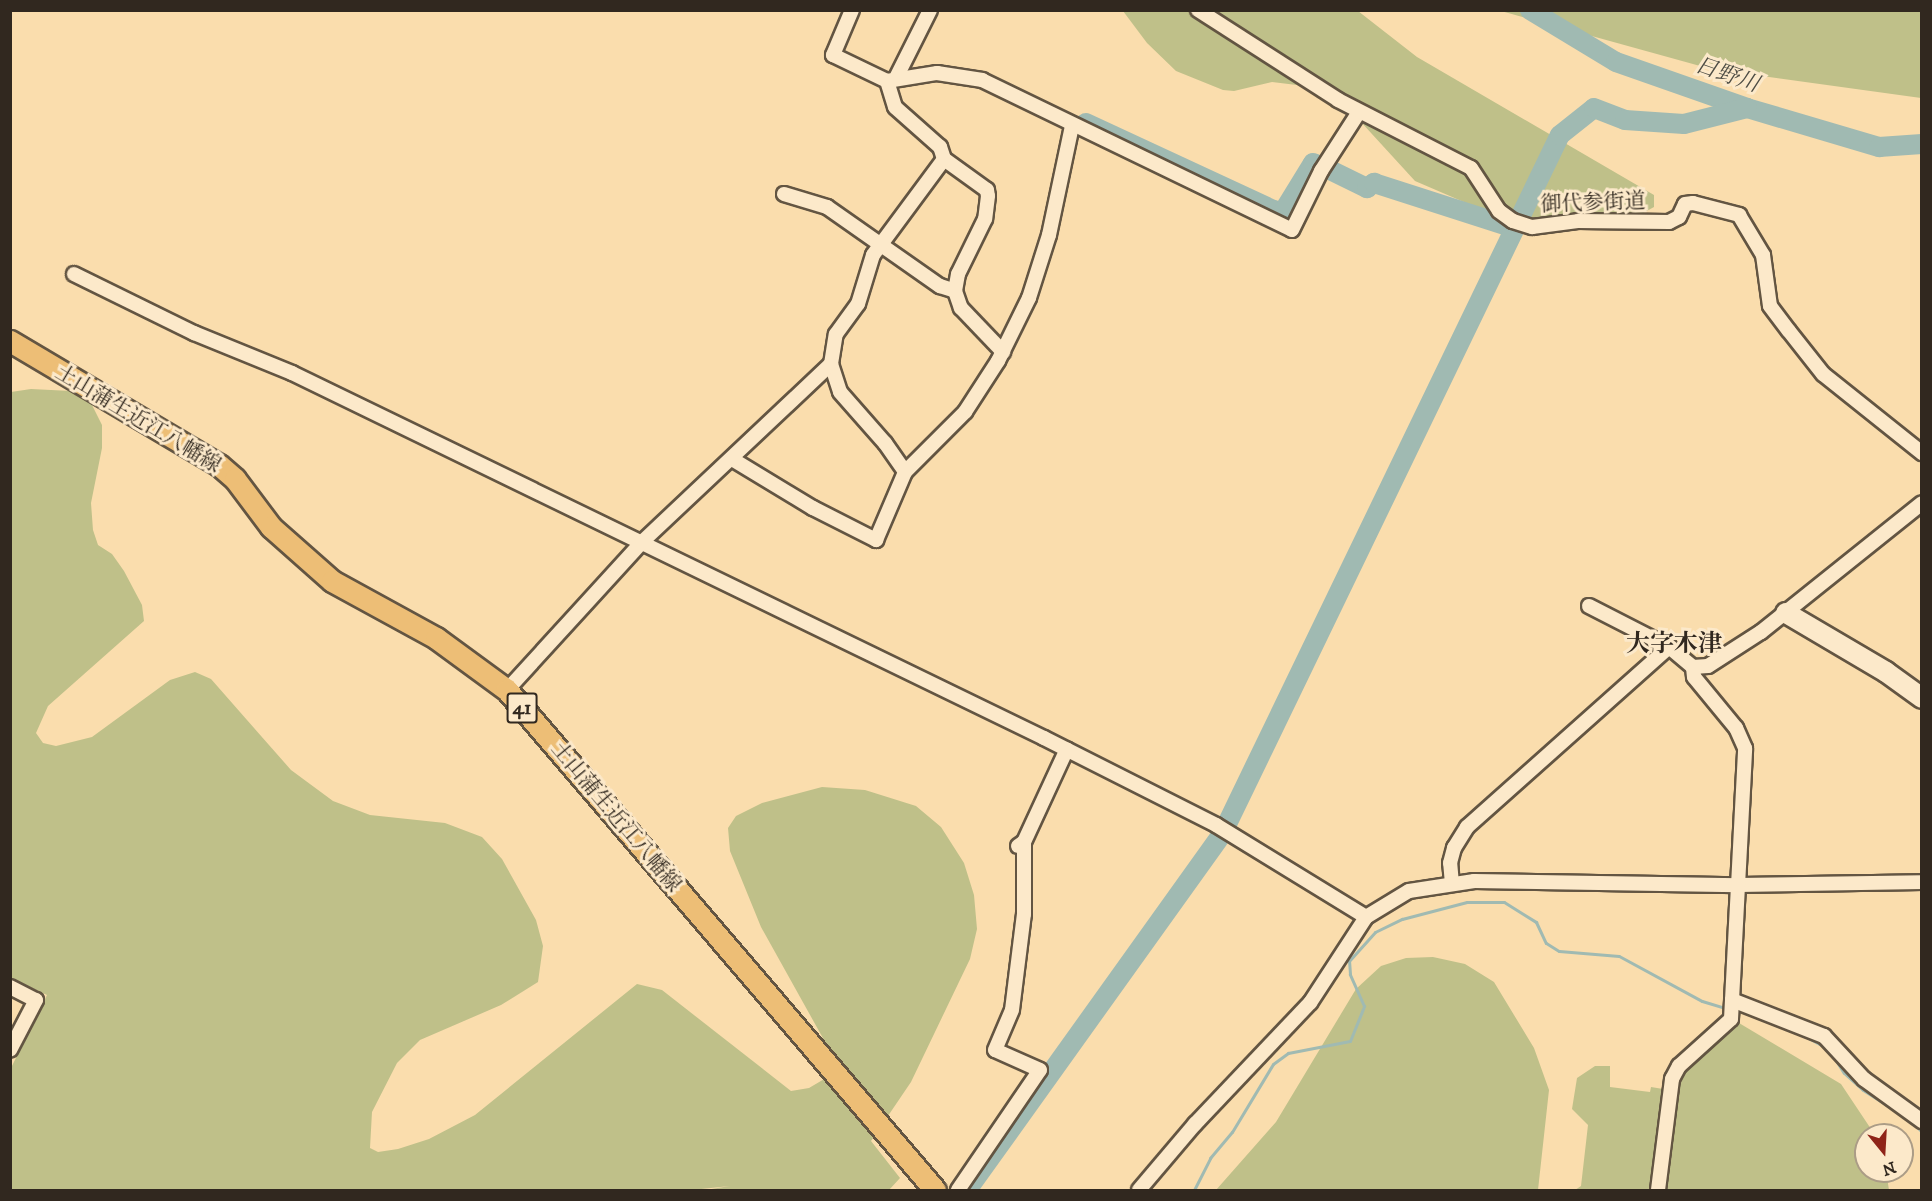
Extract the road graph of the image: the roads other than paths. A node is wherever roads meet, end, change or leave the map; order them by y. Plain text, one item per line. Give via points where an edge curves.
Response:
1 (852, 10) edge
2 (930, 10) edge
3 (1198, 10) edge
4 (892, 78) junction
5 (1359, 112) junction
6 (1072, 126) junction
7 (944, 159) junction
8 (784, 194) dead end
9 (879, 245) junction
10 (74, 274) dead end
11 (955, 291) junction
12 (10, 341) edge
13 (1003, 351) junction
14 (831, 364) junction
15 (1922, 453) edge
16 (732, 459) junction
17 (905, 472) junction
18 (1922, 503) edge
19 (642, 542) junction
20 (1590, 606) dead end
21 (1786, 613) junction
22 (1668, 647) junction
23 (1693, 667) junction
24 (507, 690) junction
25 (1922, 698) edge
26 (1067, 749) junction
27 (1922, 882) edge
28 (1452, 884) junction
29 (1738, 885) junction
30 (1366, 917) junction
31 (10, 987) edge
32 (1731, 1007) junction
33 (10, 1050) edge
34 (1922, 1121) edge
35 (935, 1191) edge
36 (958, 1191) edge
37 (1139, 1191) edge
38 (1658, 1191) edge

1 - 4 street via 833,55
2 - 4 street
3 - 5 street, 御代参街道
4 - 6 street via 937,73 982,80
4 - 7 street via 895,107 940,147
5 - 6 street via 1320,171 1292,230
5 - 15 street, 御代参街道 via 1471,168 1499,211 1517,223 1674,221 1685,204 1693,203 1739,216 1763,255 1770,306 1822,374
6 - 13 street via 1037,278
7 - 9 street
7 - 11 street via 987,190 988,196 985,219 958,274
8 - 9 street via 827,207
9 - 11 street via 940,286
9 - 14 street via 858,304 836,334
10 - 19 street
11 - 13 street via 961,308
12 - 24 main road, 土山蒲生近江八幡線 / 41 via 219,465 235,479 271,527 332,581 436,638
13 - 17 street via 965,412
14 - 16 street
14 - 17 street via 840,392
16 - 17 street via 876,540
16 - 19 street
18 - 21 street
19 - 24 street
19 - 26 street
20 - 22 street
21 - 23 street via 1708,666
21 - 25 street
22 - 23 street
22 - 28 street via 1467,827 1452,855
23 - 29 street via 1694,677 1736,728 1745,748
24 - 35 main road, 土山蒲生近江八幡線 / 41
26 - 30 street via 1216,825
26 - 36 street via 1021,844 1025,891 1012,1010 995,1050 1040,1070
27 - 29 street
28 - 29 street via 1474,881
28 - 30 street via 1409,891
29 - 32 street
30 - 37 street via 1310,1003 1195,1124
31 - 33 street via 36,1000
32 - 34 street via 1824,1036 1864,1079
32 - 38 street via 1721,1031 1679,1066 1672,1079

